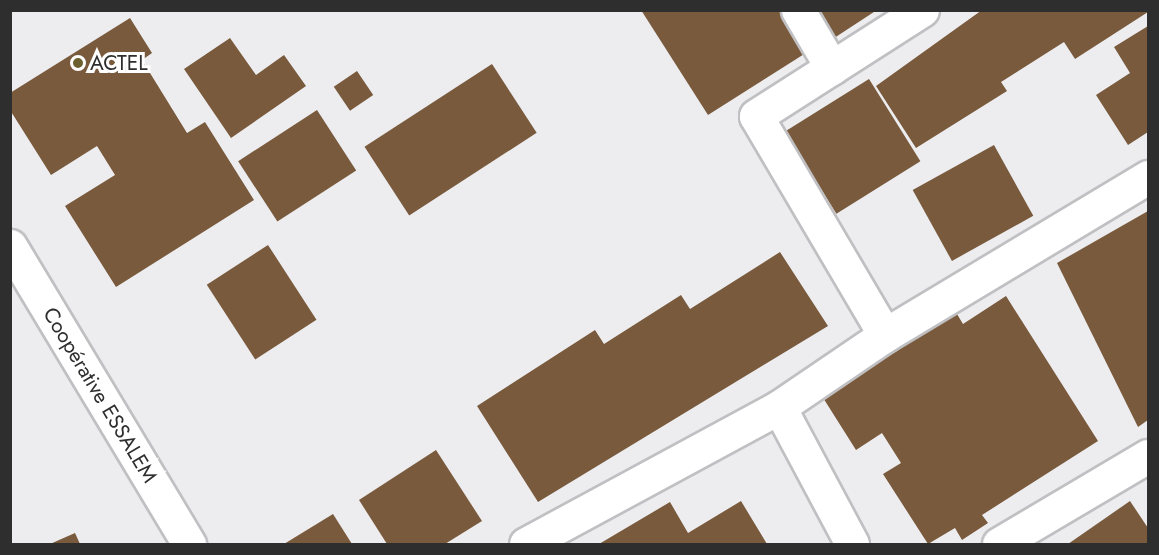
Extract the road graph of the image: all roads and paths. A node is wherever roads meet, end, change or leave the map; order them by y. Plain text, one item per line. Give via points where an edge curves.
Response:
1 (798, 10) edge
2 (922, 10) edge
3 (832, 68) junction
4 (1149, 177) edge
5 (10, 246) edge
6 (885, 335) junction
7 (779, 407) junction
8 (1149, 456) edge
9 (185, 543) edge
10 (526, 544) edge
11 (852, 544) edge
12 (999, 544) edge

1 - 3 street
2 - 3 street
3 - 6 street via 756,116
4 - 6 street
5 - 9 street, Coopérative ESSALEM
6 - 7 street
7 - 10 street
7 - 11 street
8 - 12 street

